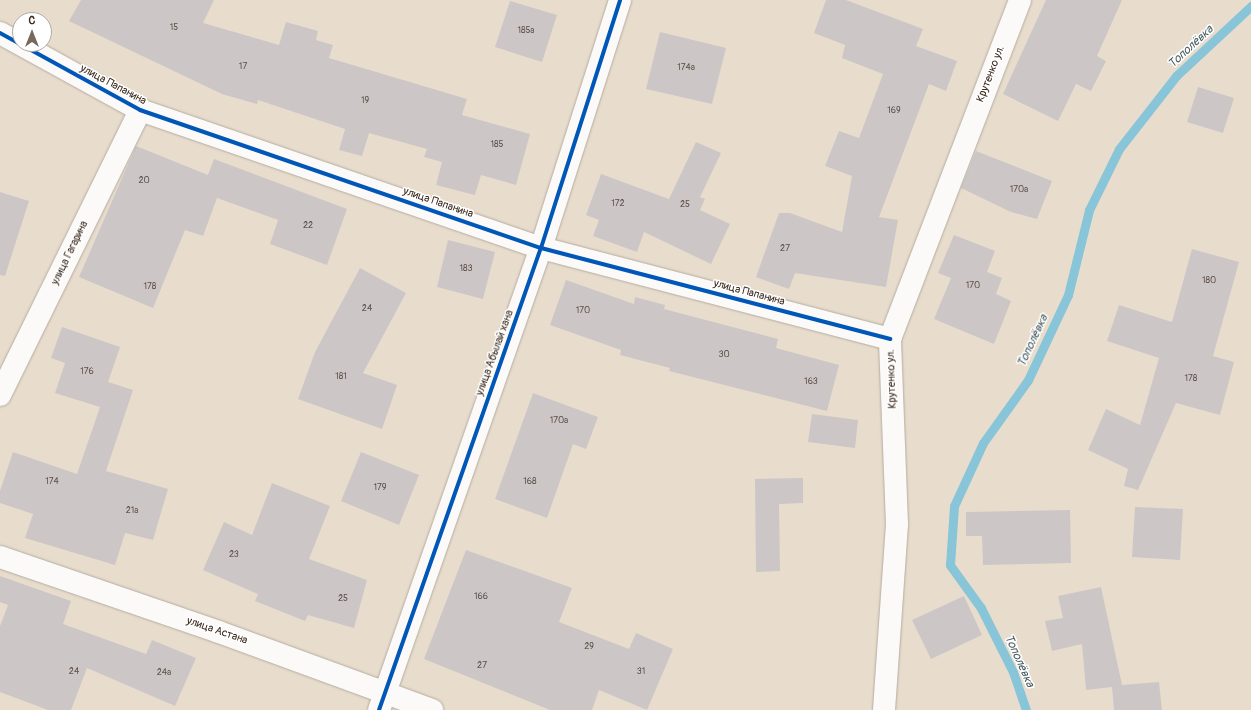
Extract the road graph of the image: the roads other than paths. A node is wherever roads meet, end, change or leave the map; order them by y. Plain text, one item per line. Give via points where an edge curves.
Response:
1 (620, 0) edge
2 (1020, 0) edge
3 (0, 33) edge
4 (140, 110) junction
5 (541, 248) junction
6 (890, 339) junction
7 (0, 395) edge
8 (0, 557) edge
9 (381, 701) edge
10 (432, 710) edge
11 (884, 710) edge

1 - 5 street, улица Абылай хана
2 - 6 street, Крутенко ул.
3 - 4 street, улица Папанина
4 - 5 street, улица Папанина
4 - 7 street, улица Гагарина
5 - 6 street, улица Папанина
5 - 9 street, улица Абылай хана
6 - 11 street, Крутенко ул. via 897,524
8 - 9 street, улица Астана
9 - 10 street, улица Астана

